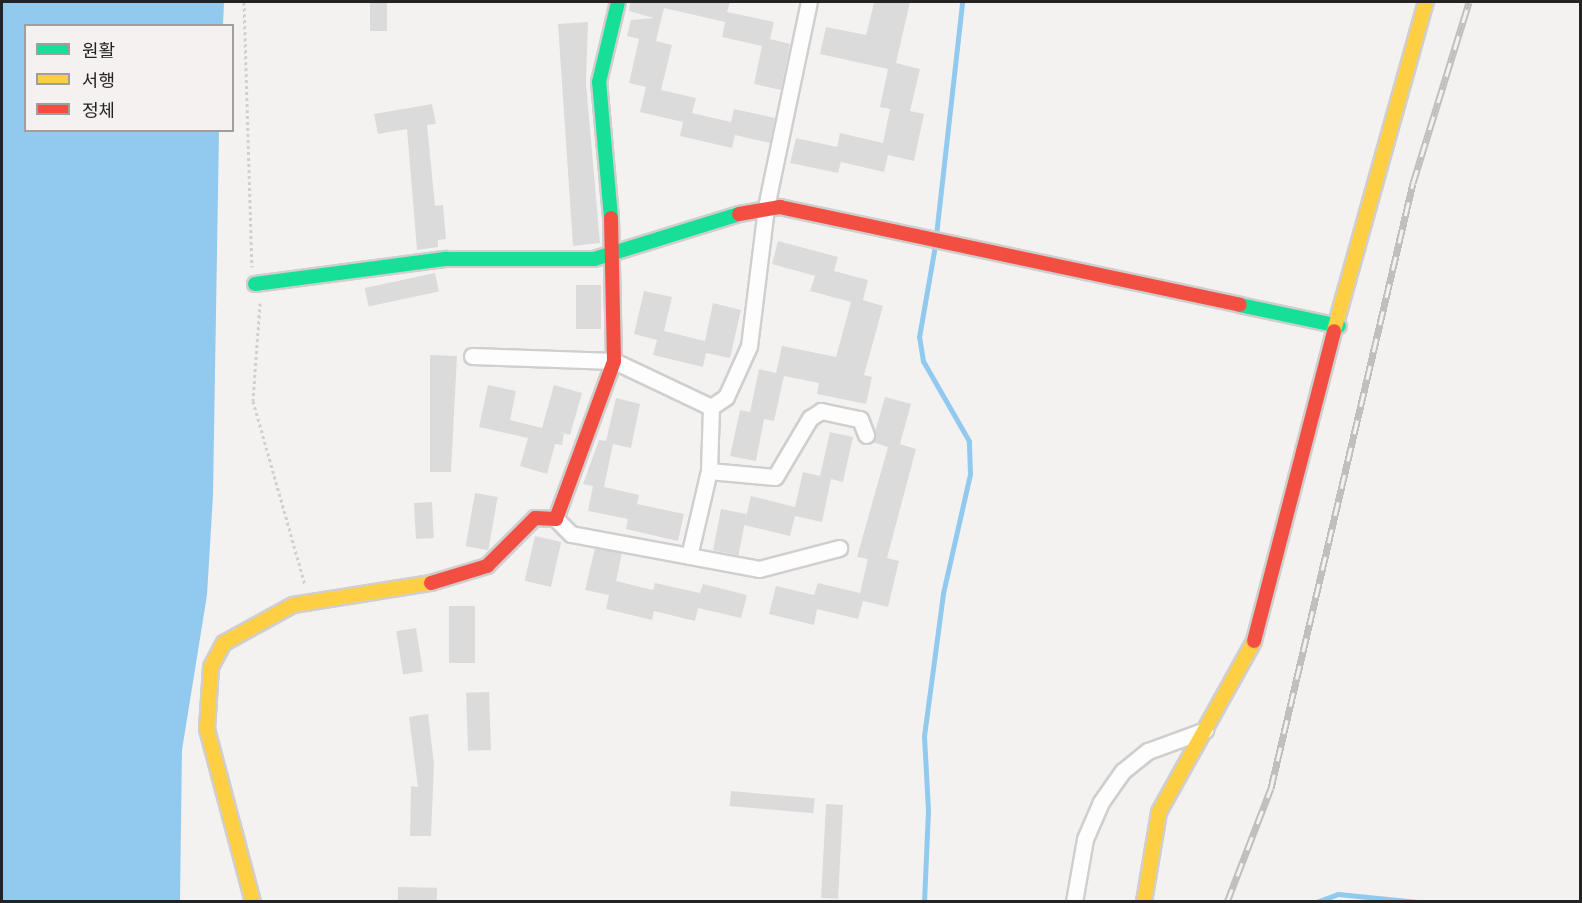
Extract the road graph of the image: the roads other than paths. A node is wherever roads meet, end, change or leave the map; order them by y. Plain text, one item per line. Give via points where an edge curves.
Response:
1 (618, 2) edge
2 (809, 2) edge
3 (1426, 2) edge
4 (766, 207) junction
5 (614, 253) junction
6 (255, 284) dead end
7 (1339, 326) junction
8 (472, 356) dead end
9 (614, 361) junction
10 (711, 407) junction
11 (866, 435) dead end
12 (709, 471) junction
13 (556, 519) junction
14 (839, 548) dead end
15 (689, 556) junction
16 (1206, 730) junction
17 (253, 902) edge
18 (1074, 902) edge
19 (1144, 902) edge

1 - 5 street via 599,82
2 - 4 street
3 - 7 street via 1367,200
4 - 5 street via 711,218
4 - 7 street
4 - 10 street via 749,346 726,397
5 - 6 street via 594,259 446,259
5 - 9 street
7 - 16 street via 1256,638
8 - 9 street
9 - 10 street
9 - 13 street
10 - 12 street
11 - 12 street via 860,419 821,411 810,418 775,477
12 - 15 street
13 - 15 street via 571,534
13 - 17 street via 535,518 487,566 444,581 293,605 224,643 211,667 207,729
14 - 15 street via 759,569
16 - 18 street via 1148,751 1124,771 1101,801 1085,839
16 - 19 street via 1159,812

